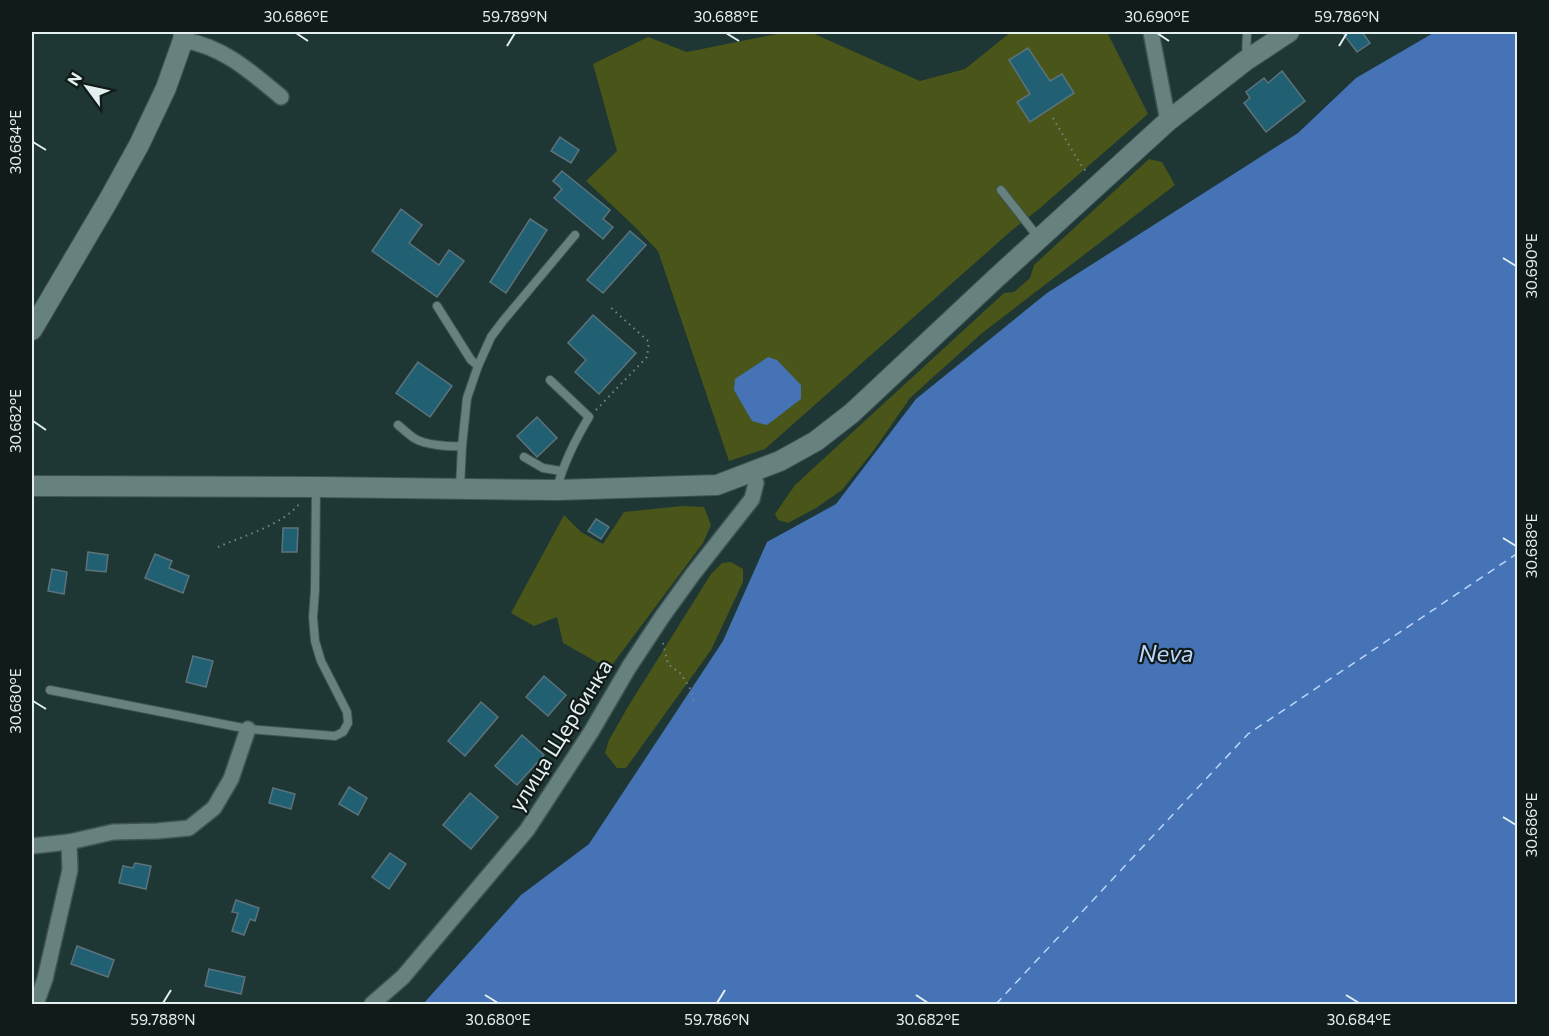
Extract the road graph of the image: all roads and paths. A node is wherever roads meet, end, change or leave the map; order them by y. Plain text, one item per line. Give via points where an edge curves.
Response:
1 (1151, 32) edge
2 (1246, 32) edge
3 (1289, 32) edge
4 (184, 35) edge
5 (1245, 61) junction
6 (281, 98) dead end
7 (1053, 118) dead end
8 (1168, 120) junction
9 (1097, 186) junction
10 (1000, 190) dead end
11 (575, 235) dead end
12 (1039, 238) junction
13 (608, 305) dead end
14 (437, 306) dead end
15 (32, 330) edge
16 (478, 366) junction
17 (550, 380) dead end
18 (589, 417) junction
19 (399, 425) dead end
20 (462, 446) junction
21 (524, 457) dead end
22 (752, 472) junction
23 (559, 480) junction
24 (32, 486) edge
25 (314, 487) junction
26 (460, 490) junction
27 (218, 547) dead end
28 (656, 626) junction
29 (50, 690) dead end
30 (694, 702) dead end
31 (248, 729) junction
32 (69, 842) junction
33 (32, 846) edge
34 (36, 1005) edge
35 (372, 1005) edge

1 - 8 street
2 - 5 lane
3 - 5 street
4 - 6 street via 243,65
4 - 15 street via 166,88 139,146
5 - 8 street
7 - 9 path
8 - 9 street
9 - 12 street
10 - 12 lane
11 - 16 lane via 491,337
12 - 22 street via 852,413 816,441
13 - 18 path via 649,342 647,357
14 - 16 lane
16 - 20 lane via 467,398
17 - 18 lane
18 - 23 lane
19 - 20 lane via 425,442
20 - 26 lane
21 - 23 lane
22 - 23 street via 717,485
22 - 28 street, улица Щербинка via 756,483 752,499
23 - 26 street
24 - 25 street
25 - 26 street
25 - 27 path via 294,511
25 - 31 lane via 315,641 347,712 348,723 344,732 335,736
28 - 30 path via 668,664 681,674
28 - 35 street, улица Щербинка via 527,830 403,977
29 - 31 lane
31 - 32 street via 231,779 214,808 189,828 113,832
32 - 33 street
32 - 34 street via 70,870

